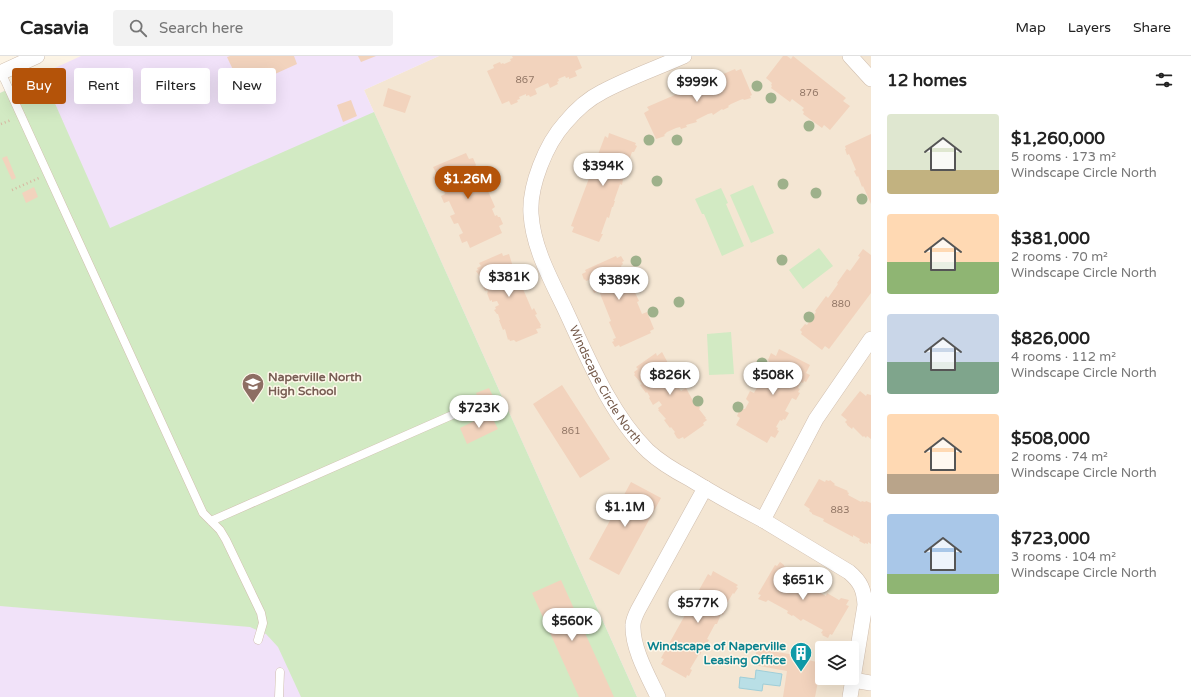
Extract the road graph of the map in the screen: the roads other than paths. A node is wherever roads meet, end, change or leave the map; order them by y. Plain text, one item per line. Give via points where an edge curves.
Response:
1 (37, 56) edge
2 (684, 56) edge
3 (850, 56) edge
4 (1, 72) edge
5 (871, 79) edge
6 (869, 347) edge
7 (475, 405) dead end
8 (705, 488) junction
9 (763, 520) junction
10 (211, 521) junction
11 (258, 640) dead end
12 (859, 642) edge
13 (280, 672) dead end
14 (859, 681) edge
15 (871, 683) edge
16 (852, 685) edge
17 (279, 697) edge
18 (658, 697) edge
19 (850, 697) edge

1 - 4 street
2 - 8 street, Windscape Circle North via 601,92 565,123 546,151 533,192 531,213 540,256 582,346 614,406 648,451 668,467
3 - 5 street
4 - 10 lane via 203,513
6 - 9 street via 816,419
7 - 10 lane
8 - 9 street, Windscape Circle North
8 - 18 street via 638,610 633,624 642,664
9 - 12 street, Windscape Circle North via 849,572 862,585 865,605
10 - 11 lane via 226,540 261,613 263,623
13 - 17 lane
14 - 15 street
16 - 19 street, Windscape Circle North

